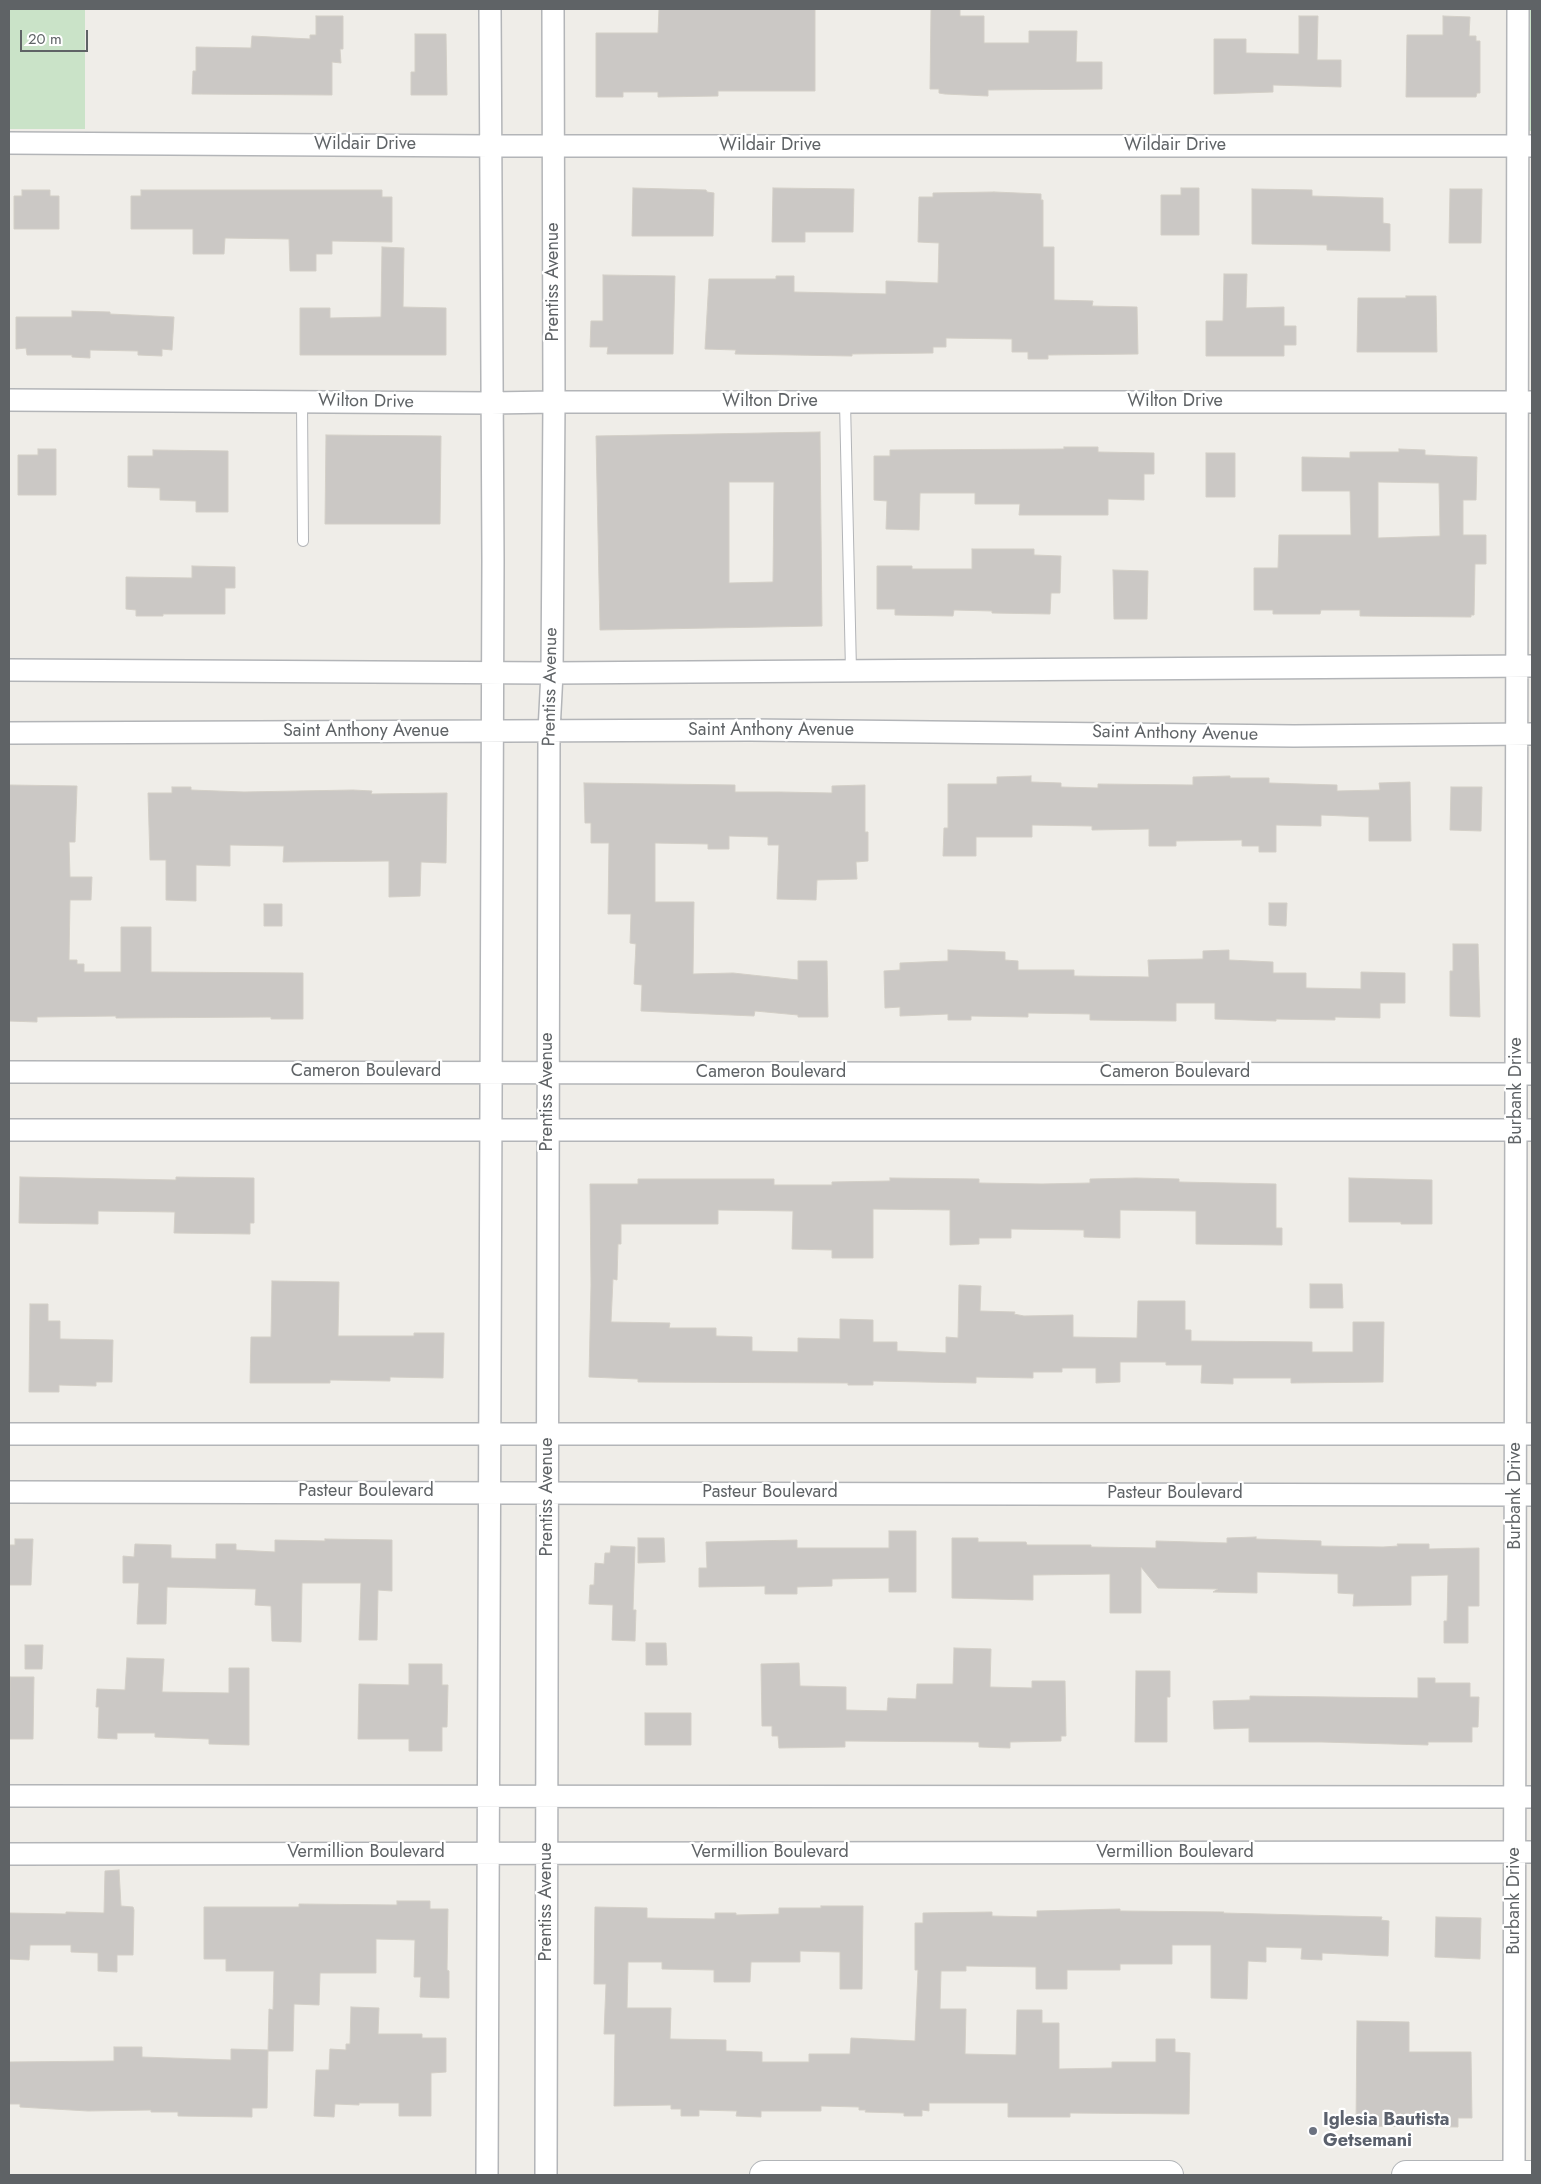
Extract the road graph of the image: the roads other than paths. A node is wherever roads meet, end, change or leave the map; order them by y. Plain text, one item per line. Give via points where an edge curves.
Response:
1 (490, 9) edge
2 (553, 9) edge
3 (1518, 9) edge
4 (9, 144) edge
5 (491, 146) junction
6 (553, 146) junction
7 (1525, 146) edge
8 (9, 400) edge
9 (302, 401) junction
10 (554, 402) junction
11 (845, 402) junction
12 (1525, 402) edge
13 (491, 403) junction
14 (303, 541) dead end
15 (1525, 666) edge
16 (9, 670) edge
17 (852, 671) junction
18 (492, 673) junction
19 (552, 674) junction
20 (492, 731) junction
21 (549, 731) junction
22 (9, 733) edge
23 (1525, 734) edge
24 (9, 1072) edge
25 (491, 1073) junction
26 (548, 1073) junction
27 (1524, 1074) edge
28 (9, 1130) edge
29 (490, 1130) junction
30 (548, 1130) junction
31 (1524, 1130) edge
32 (9, 1434) edge
33 (490, 1434) junction
34 (548, 1434) junction
35 (1524, 1434) edge
36 (9, 1492) edge
37 (489, 1493) junction
38 (548, 1493) junction
39 (1524, 1494) edge
40 (9, 1796) edge
41 (488, 1796) junction
42 (547, 1796) junction
43 (1524, 1797) edge
44 (1524, 1852) edge
45 (488, 1853) junction
46 (547, 1853) junction
47 (9, 1854) edge
48 (1523, 2174) edge
49 (487, 2175) edge
50 (546, 2175) edge
51 (764, 2175) edge
52 (943, 2175) edge
53 (1169, 2175) edge
54 (1406, 2175) edge

1 - 5 street
2 - 6 street, Prentiss Avenue
3 - 7 street, Burbank Drive
4 - 5 street, Wildair Drive
5 - 6 street, Wildair Drive
5 - 13 street
6 - 7 street, Wildair Drive
6 - 10 street, Prentiss Avenue
7 - 12 street, Burbank Drive
8 - 9 street, Wilton Drive
9 - 13 street, Wilton Drive
9 - 14 lane
10 - 11 street, Wilton Drive
10 - 13 street, Wilton Drive
10 - 19 street, Prentiss Avenue
11 - 12 street, Wilton Drive
11 - 17 lane
12 - 15 street, Burbank Drive
13 - 18 street
15 - 17 street
15 - 23 street, Burbank Drive
16 - 18 street
17 - 19 street
18 - 19 street
18 - 20 street
19 - 21 street, Prentiss Avenue
20 - 21 street, Saint Anthony Avenue
20 - 22 street, Saint Anthony Avenue
20 - 25 street
21 - 23 street, Saint Anthony Avenue via 1294,736
21 - 26 street, Prentiss Avenue
23 - 27 street, Burbank Drive
24 - 25 street, Cameron Boulevard
25 - 26 street, Cameron Boulevard
25 - 29 street
26 - 27 street, Cameron Boulevard
26 - 30 street, Prentiss Avenue
27 - 31 street, Burbank Drive
28 - 29 street
29 - 30 street
29 - 33 street
30 - 31 street
30 - 34 street, Prentiss Avenue
31 - 35 street, Burbank Drive
32 - 33 street
33 - 34 street
33 - 37 street
34 - 35 street
34 - 38 street, Prentiss Avenue
35 - 39 street, Burbank Drive
36 - 37 street, Pasteur Boulevard
37 - 38 street, Pasteur Boulevard
37 - 41 street
38 - 39 street, Pasteur Boulevard
38 - 42 street, Prentiss Avenue
39 - 43 street, Burbank Drive
40 - 41 street
41 - 42 street
41 - 45 street
42 - 43 street
42 - 46 street, Prentiss Avenue
43 - 44 street, Burbank Drive
44 - 46 street, Vermillion Boulevard
44 - 48 street, Burbank Drive
45 - 46 street, Vermillion Boulevard
45 - 47 street, Vermillion Boulevard
45 - 49 street
46 - 50 street, Prentiss Avenue
48 - 54 main road
51 - 52 main road
52 - 53 main road

